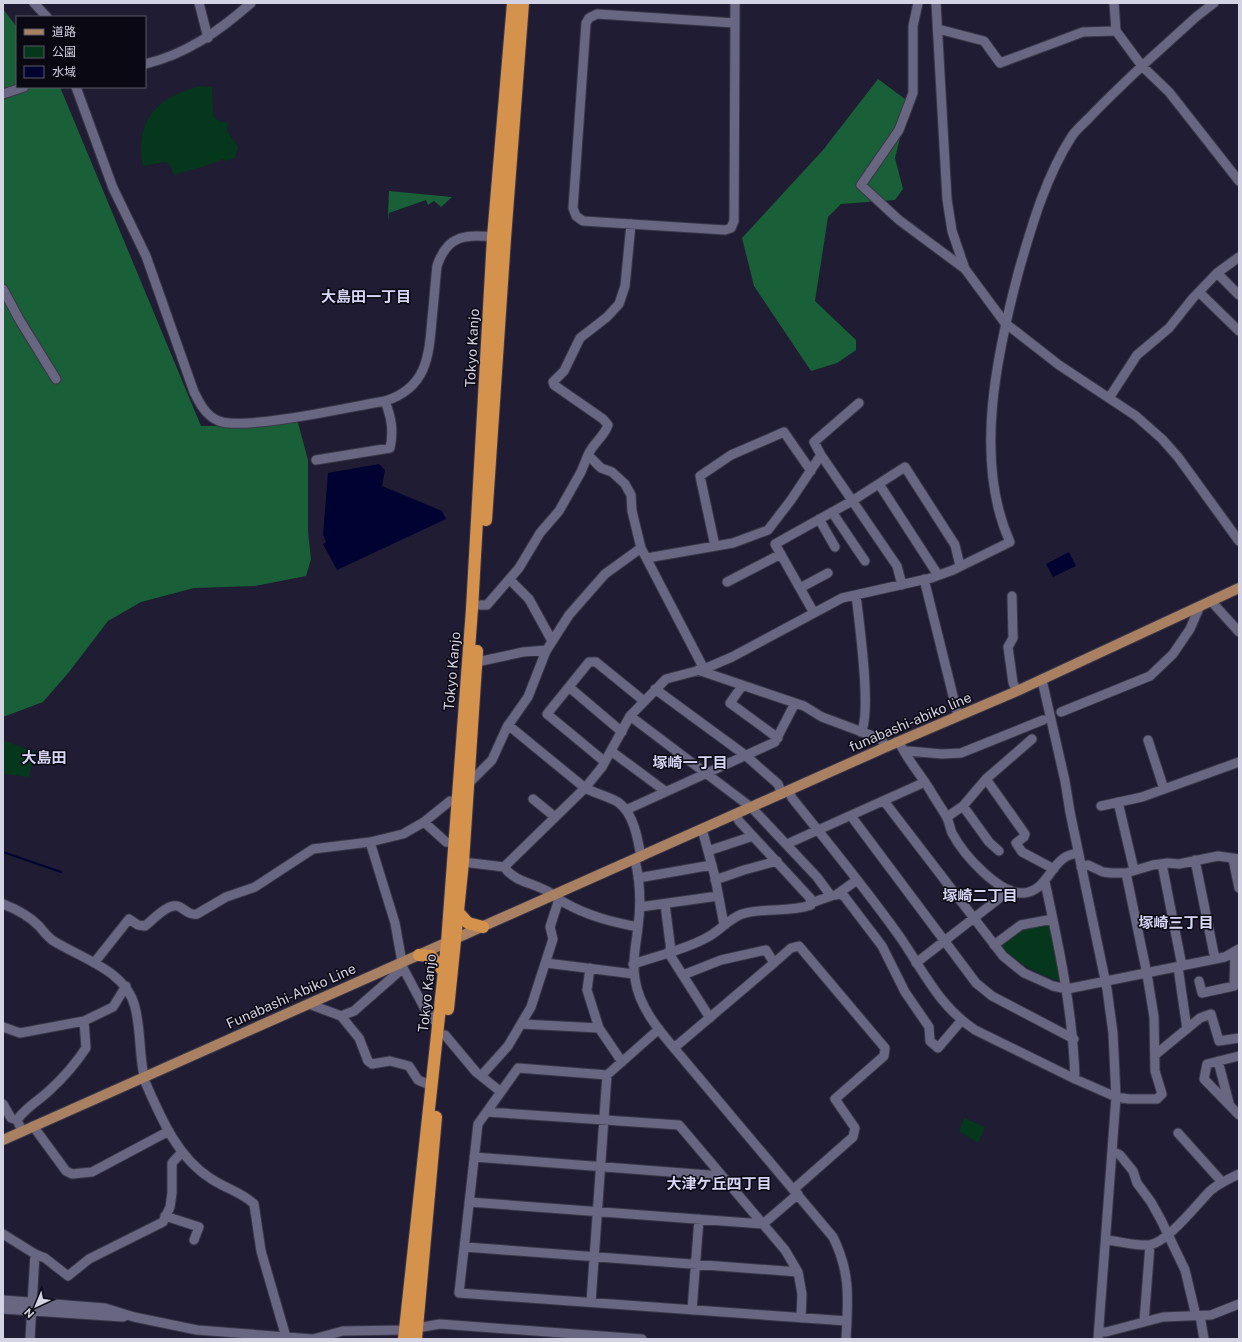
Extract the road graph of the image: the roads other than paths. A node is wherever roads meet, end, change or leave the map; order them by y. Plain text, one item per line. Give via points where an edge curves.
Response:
1 (34, 3) edge
2 (198, 3) edge
3 (251, 3) edge
4 (513, 3) edge
5 (523, 3) edge
6 (735, 3) edge
7 (918, 3) edge
8 (936, 3) edge
9 (1114, 3) edge
10 (1214, 3) edge
11 (45, 16) edge
12 (735, 23) junction
13 (938, 29) junction
14 (1116, 31) junction
15 (208, 38) junction
16 (146, 64) edge
17 (1142, 66) junction
18 (21, 88) edge
19 (76, 88) edge
20 (3, 94) edge
21 (1239, 181) edge
22 (630, 224) junction
23 (499, 237) junction
24 (1239, 257) edge
25 (964, 269) junction
26 (1217, 273) junction
27 (3, 289) edge
28 (1199, 292) junction
29 (1239, 295) edge
30 (1005, 323) junction
31 (1239, 331) edge
32 (56, 379) dead end
33 (1109, 398) junction
34 (386, 400) junction
35 (860, 403) dead end
36 (588, 455) junction
37 (821, 455) junction
38 (316, 460) dead end
39 (810, 470) junction
40 (879, 484) junction
41 (852, 501) junction
42 (832, 512) junction
43 (819, 519) junction
44 (1239, 541) edge
45 (715, 546) junction
46 (835, 547) dead end
47 (641, 548) junction
48 (781, 554) junction
49 (647, 558) junction
50 (865, 561) dead end
51 (960, 566) junction
52 (828, 572) dead end
53 (938, 575) junction
54 (924, 579) junction
55 (510, 580) junction
56 (728, 582) dead end
57 (902, 585) junction
58 (800, 588) junction
59 (1239, 588) edge
60 (856, 595) junction
61 (1012, 596) dead end
62 (1211, 601) junction
63 (480, 605) junction
64 (1200, 606) junction
65 (814, 613) junction
66 (1239, 632) edge
67 (552, 641) junction
68 (547, 650) junction
69 (476, 662) junction
70 (701, 669) junction
71 (1042, 680) junction
72 (742, 686) junction
73 (569, 687) junction
74 (655, 689) junction
75 (1017, 691) junction
76 (644, 701) junction
77 (795, 703) junction
78 (1061, 712) dead end
79 (630, 716) junction
80 (958, 716) junction
81 (1043, 720) dead end
82 (508, 725) junction
83 (622, 732) junction
84 (861, 732) junction
85 (778, 738) junction
86 (1032, 739) dead end
87 (1148, 740) dead end
88 (899, 742) junction
89 (886, 747) junction
90 (611, 751) junction
91 (906, 753) junction
92 (745, 755) junction
93 (605, 762) junction
94 (1238, 764) edge
95 (706, 774) junction
96 (986, 779) junction
97 (925, 782) junction
98 (468, 784) junction
99 (585, 788) junction
100 (1164, 789) junction
101 (665, 791) junction
102 (785, 793) junction
103 (533, 799) dead end
104 (457, 801) junction
105 (884, 801) junction
106 (1118, 802) junction
107 (963, 806) junction
108 (1101, 806) dead end
109 (752, 808) junction
110 (626, 810) junction
111 (736, 814) junction
112 (851, 816) junction
113 (555, 817) junction
114 (947, 817) junction
115 (424, 822) junction
116 (702, 830) junction
117 (818, 830) junction
118 (753, 836) junction
119 (370, 842) junction
120 (454, 843) junction
121 (787, 844) junction
122 (708, 851) junction
123 (999, 851) dead end
124 (1078, 853) junction
125 (638, 858) junction
126 (1236, 859) edge
127 (1195, 860) junction
128 (777, 861) junction
129 (463, 862) junction
130 (1162, 864) junction
131 (712, 865) junction
132 (504, 867) junction
133 (1081, 867) junction
134 (1054, 869) junction
135 (1130, 872) junction
136 (638, 878) junction
137 (715, 880) junction
138 (857, 880) junction
139 (1045, 882) junction
140 (1239, 888) edge
141 (1010, 890) junction
142 (718, 896) junction
143 (833, 896) junction
144 (556, 898) junction
145 (811, 903) junction
146 (3, 904) edge
147 (665, 904) junction
148 (640, 907) junction
149 (458, 912) junction
150 (973, 918) junction
151 (1053, 919) junction
152 (724, 925) junction
153 (483, 927) junction
154 (638, 927) junction
155 (945, 940) junction
156 (451, 941) junction
157 (994, 945) junction
158 (1237, 950) edge
159 (670, 952) junction
160 (419, 955) junction
161 (1215, 959) junction
162 (546, 963) junction
163 (774, 963) junction
164 (916, 963) junction
165 (94, 964) junction
166 (402, 964) junction
167 (633, 964) junction
168 (1180, 966) junction
169 (590, 968) junction
170 (444, 972) junction
171 (634, 974) junction
172 (1147, 974) junction
173 (683, 975) junction
174 (1106, 982) junction
175 (1199, 982) dead end
176 (126, 986) junction
177 (1067, 989) junction
178 (310, 1004) junction
179 (341, 1016) junction
180 (710, 1018) junction
181 (84, 1021) junction
182 (961, 1021) junction
183 (521, 1024) junction
184 (3, 1027) edge
185 (599, 1028) junction
186 (659, 1029) junction
187 (1188, 1029) junction
188 (442, 1030) junction
189 (1239, 1038) edge
190 (1074, 1039) junction
191 (674, 1048) junction
192 (1155, 1055) junction
193 (1239, 1056) edge
194 (1218, 1061) junction
195 (622, 1062) junction
196 (607, 1075) junction
197 (481, 1076) junction
198 (144, 1077) junction
199 (1075, 1079) junction
200 (432, 1086) junction
201 (501, 1092) junction
202 (1116, 1097) junction
203 (3, 1104) edge
204 (1229, 1105) junction
205 (487, 1112) junction
206 (1239, 1115) edge
207 (17, 1120) junction
208 (604, 1121) junction
209 (33, 1126) junction
210 (22, 1131) junction
211 (169, 1131) junction
212 (1178, 1133) dead end
213 (3, 1140) edge
214 (1112, 1151) junction
215 (182, 1152) junction
216 (474, 1156) junction
217 (601, 1167) junction
218 (1239, 1174) edge
219 (722, 1176) junction
220 (1222, 1182) junction
221 (796, 1191) junction
222 (469, 1202) junction
223 (597, 1212) junction
224 (165, 1216) junction
225 (699, 1219) junction
226 (763, 1224) junction
227 (3, 1234) edge
228 (1168, 1234) junction
229 (194, 1240) dead end
230 (1106, 1240) junction
231 (1150, 1245) junction
232 (464, 1247) junction
233 (35, 1254) junction
234 (594, 1257) junction
235 (695, 1264) junction
236 (798, 1272) junction
237 (3, 1300) edge
238 (591, 1302) junction
239 (1239, 1304) edge
240 (32, 1307) junction
241 (3, 1309) edge
242 (692, 1310) junction
243 (1198, 1316) junction
244 (801, 1318) junction
245 (847, 1321) junction
246 (1144, 1322) junction
247 (417, 1333) edge
248 (404, 1334) edge
249 (1098, 1335) edge
250 (286, 1337) junction
251 (30, 1339) edge
252 (313, 1339) edge
253 (642, 1339) edge
254 (846, 1339) edge
255 (1204, 1339) edge

1 - 11 street
2 - 15 street
3 - 15 street
4 - 23 highway, Tokyo Kanjo
5 - 23 highway, Tokyo Kanjo
6 - 12 street
7 - 25 street via 913,26 913,93 899,130 860,185 899,220
8 - 13 street
9 - 14 street
10 - 17 street
12 - 22 street via 733,225 725,230
12 - 22 street via 597,14 586,23 573,208 576,216 583,221
13 - 14 street via 984,41 1000,62 1083,32
13 - 25 street via 946,199 952,231
14 - 17 street
15 - 16 street via 175,55
17 - 21 street via 1169,92
17 - 30 street via 1073,135 1051,174 1028,238
18 - 20 street
19 - 34 street via 101,158 146,256 194,392 204,410 221,422 236,423
22 - 36 street via 625,286 618,304 607,317 580,338 564,371 553,380 554,385 608,425
23 - 34 street via 459,238 448,245 441,254 437,266 430,350 426,364 415,384
23 - 63 highway, Tokyo Kanjo
23 - 104 highway, Tokyo Kanjo
24 - 26 street
25 - 30 street
26 - 28 street
26 - 29 street
27 - 32 street
28 - 31 street
28 - 33 street via 1169,328 1137,355
30 - 33 street via 1059,365
30 - 51 street via 996,380 991,439 999,513 1010,542
33 - 44 street via 1136,416 1162,439
34 - 38 street via 392,418 390,448
35 - 37 street via 814,442
36 - 47 street via 625,484 631,495
36 - 55 street via 566,500 540,533
37 - 39 street
37 - 41 street
39 - 45 street via 768,530 733,543
39 - 45 street via 784,432 731,456 700,476
40 - 41 street
40 - 51 street via 905,467 955,545
40 - 53 street
41 - 42 street
41 - 57 street via 897,566
42 - 43 street
42 - 50 street
43 - 46 street
43 - 48 street via 775,544
45 - 49 street
47 - 49 street
47 - 67 street via 597,582
48 - 56 street
48 - 58 street
49 - 70 street
51 - 53 street
52 - 58 street
53 - 54 street
54 - 57 street
54 - 80 street
55 - 63 street via 487,605
55 - 67 street via 529,599
57 - 60 street
58 - 65 street
59 - 62 main road, funabashi-abiko line
60 - 65 street via 842,598
60 - 84 street via 865,692 864,727
61 - 75 street via 1013,638 1008,647 1013,682
62 - 64 main road, funabashi-abiko line
62 - 66 street
63 - 69 highway, Tokyo Kanjo
64 - 71 main road, funabashi-abiko line
64 - 78 street via 1190,629 1173,654 1150,676
65 - 70 street via 732,657
67 - 68 street
68 - 69 street via 523,652
68 - 82 street via 528,697
69 - 98 highway, Tokyo Kanjo
70 - 72 street
70 - 74 street via 666,679
71 - 75 main road, funabashi-abiko line
71 - 124 street
72 - 77 street
72 - 85 street via 730,703
73 - 76 street via 589,662 596,662
73 - 83 street
73 - 93 street via 547,714
74 - 76 street
74 - 92 street
75 - 80 main road, funabashi-abiko line
76 - 79 street
77 - 84 street
77 - 85 street
79 - 83 street
79 - 95 street
80 - 88 main road, funabashi-abiko line
81 - 91 street via 961,753
82 - 98 street via 492,760
82 - 99 street
83 - 90 street
84 - 89 street via 881,739
85 - 92 street via 775,742
86 - 96 street
87 - 100 street
88 - 89 main road, funabashi-abiko line
88 - 91 street
89 - 102 main road, funabashi-abiko line
90 - 93 street
90 - 101 street
91 - 97 street
92 - 95 street
92 - 102 street
93 - 99 street
94 - 100 street
95 - 101 street
95 - 109 street
96 - 107 street
96 - 134 street via 1025,834 1016,843 1022,852
97 - 105 street
97 - 114 street
98 - 129 highway, Tokyo Kanjo
99 - 110 street via 618,802
99 - 113 street
100 - 106 street
101 - 110 street
102 - 109 main road, funabashi-abiko line
102 - 117 street
103 - 113 street
104 - 115 street via 450,802
104 - 120 highway, Tokyo Kanjo
105 - 112 street
105 - 150 street
106 - 108 street
106 - 135 street
107 - 114 street
107 - 123 street via 989,842
109 - 111 main road, funabashi-abiko line
109 - 121 street
110 - 125 street via 634,829
111 - 116 main road, funabashi-abiko line
111 - 118 street via 738,821
112 - 117 street
112 - 155 street
113 - 132 street
114 - 141 street via 952,833 985,874
115 - 119 street via 403,834
115 - 120 street via 446,842
116 - 122 street
116 - 125 main road, funabashi-abiko line
117 - 121 street
117 - 138 street
118 - 122 street
118 - 128 street
119 - 165 street via 313,850 255,887 226,897 197,914 192,915 179,906 174,906 167,908 145,926 129,919
119 - 166 street via 393,917
120 - 156 highway, Tokyo Kanjo
121 - 143 street
122 - 131 street
124 - 133 street
124 - 134 street via 1065,856
125 - 136 street
125 - 144 main road, funabashi-abiko line
126 - 127 street via 1218,856
126 - 140 street
127 - 130 street via 1179,864
127 - 161 street
128 - 137 street
128 - 145 street via 810,898
129 - 132 street
129 - 149 highway, Tokyo Kanjo
130 - 135 street
130 - 168 street
131 - 136 street
131 - 137 street
132 - 144 street via 508,874 546,890
133 - 135 street via 1088,865 1111,873
133 - 174 street
134 - 139 street
135 - 172 street
136 - 148 street
137 - 142 street
138 - 143 street
138 - 164 street
139 - 141 street via 1025,893
139 - 151 street
141 - 150 street
142 - 147 street
142 - 152 street
143 - 145 street
143 - 182 street via 844,896 881,944 905,992 929,1027 930,1041 938,1048
144 - 153 main road, Funabashi-Abiko Line
144 - 154 street via 608,922
144 - 162 street via 550,927 553,939
145 - 152 street via 797,910 753,911 740,915
146 - 165 street via 28,916 52,939
147 - 148 street
147 - 159 street
148 - 154 street
149 - 153 highway via 468,923
149 - 156 highway, Tokyo Kanjo
150 - 155 street
150 - 157 street
151 - 157 street via 1021,925
151 - 177 street
152 - 159 street via 708,938
153 - 156 main road, Funabashi-Abiko Line
154 - 167 street
155 - 164 street
155 - 190 street via 970,976 986,992
156 - 160 main road, Funabashi-Abiko Line
156 - 170 highway, Tokyo Kanjo
156 - 188 highway, Tokyo Kanjo
157 - 177 street via 1010,963 1024,972 1053,986
158 - 161 street
158 - 175 street via 1234,986 1202,993
159 - 167 street
159 - 173 street
160 - 166 main road, Funabashi-Abiko Line
160 - 170 highway via 431,956
161 - 168 street
162 - 169 street
162 - 183 street via 534,1001
163 - 173 street via 766,950 721,960
163 - 180 street
163 - 221 street via 790,948 799,946 885,1048 884,1056 835,1099 855,1128 853,1137
164 - 182 street via 939,998
165 - 176 street
166 - 178 main road, Funabashi-Abiko Line
166 - 179 street via 354,1011
166 - 188 street via 426,1011
167 - 171 street
168 - 172 street
168 - 187 street
169 - 171 street
169 - 185 street via 587,990
170 - 188 highway, Tokyo Kanjo
171 - 186 street via 643,1006
172 - 174 street
172 - 192 street via 1154,1017
173 - 180 street
174 - 177 street
174 - 202 street via 1113,1033
176 - 181 street via 113,1007
176 - 198 street via 136,1008
177 - 190 street
178 - 179 street
178 - 198 main road, Funabashi-Abiko Line
179 - 200 street via 359,1038 368,1062 372,1064 390,1061 409,1066 418,1080
180 - 191 street
181 - 184 street via 20,1033
181 - 207 street via 86,1048 50,1090
182 - 199 street
183 - 185 street
183 - 197 street via 508,1046
185 - 195 street
186 - 191 street
186 - 195 street
187 - 189 street via 1200,1018 1211,1014 1219,1041
187 - 192 street
188 - 197 street via 460,1055
188 - 200 highway, Tokyo Kanjo
188 - 247 highway, Tokyo Kanjo
190 - 199 street
191 - 221 street
192 - 202 street via 1155,1071 1162,1094 1157,1098
193 - 194 street
194 - 204 street
194 - 204 street via 1207,1064 1204,1079
195 - 196 street
196 - 201 street via 518,1068
196 - 208 street
197 - 201 street
198 - 209 main road, Funabashi-Abiko Line
198 - 211 street
199 - 202 street
200 - 248 highway, Tokyo Kanjo
201 - 205 street
202 - 214 street
203 - 207 street via 11,1118
204 - 206 street
205 - 208 street
205 - 216 street via 478,1124
207 - 210 street
208 - 217 street
208 - 219 street via 679,1125
209 - 210 main road, Funabashi-Abiko Line
209 - 211 street via 66,1171 72,1174 92,1172
210 - 213 main road, Funabashi-Abiko Line
211 - 215 street
212 - 220 street
214 - 228 street via 1120,1155 1133,1171 1137,1183 1151,1202
214 - 230 street
215 - 224 street via 172,1163 172,1193
215 - 250 street via 210,1178 254,1204 261,1251
216 - 217 street
216 - 222 street
217 - 219 street
217 - 223 street
218 - 220 street
219 - 226 street
220 - 228 street
221 - 226 street
221 - 245 street via 826,1227 842,1257 848,1286
222 - 223 street
222 - 232 street
223 - 225 street
223 - 234 street
224 - 229 street via 199,1227
224 - 233 street via 163,1222 89,1259 68,1276
225 - 226 street
225 - 235 street
226 - 236 street via 785,1250
227 - 233 street
228 - 231 street
228 - 243 street via 1185,1270
230 - 231 street
230 - 249 street
231 - 246 street
232 - 234 street
232 - 238 street via 459,1292
233 - 240 street
234 - 235 street
234 - 238 street
235 - 236 street
235 - 242 street
236 - 244 street via 802,1294
237 - 240 street
238 - 242 street
239 - 243 street via 1220,1312
240 - 241 street
240 - 250 street via 103,1317 134,1317 197,1330
240 - 251 street
242 - 244 street
243 - 246 street via 1163,1317
243 - 255 street
244 - 245 street
245 - 254 street
246 - 249 street
247 - 248 street
247 - 253 street via 440,1324
248 - 252 street via 343,1331
250 - 252 street

